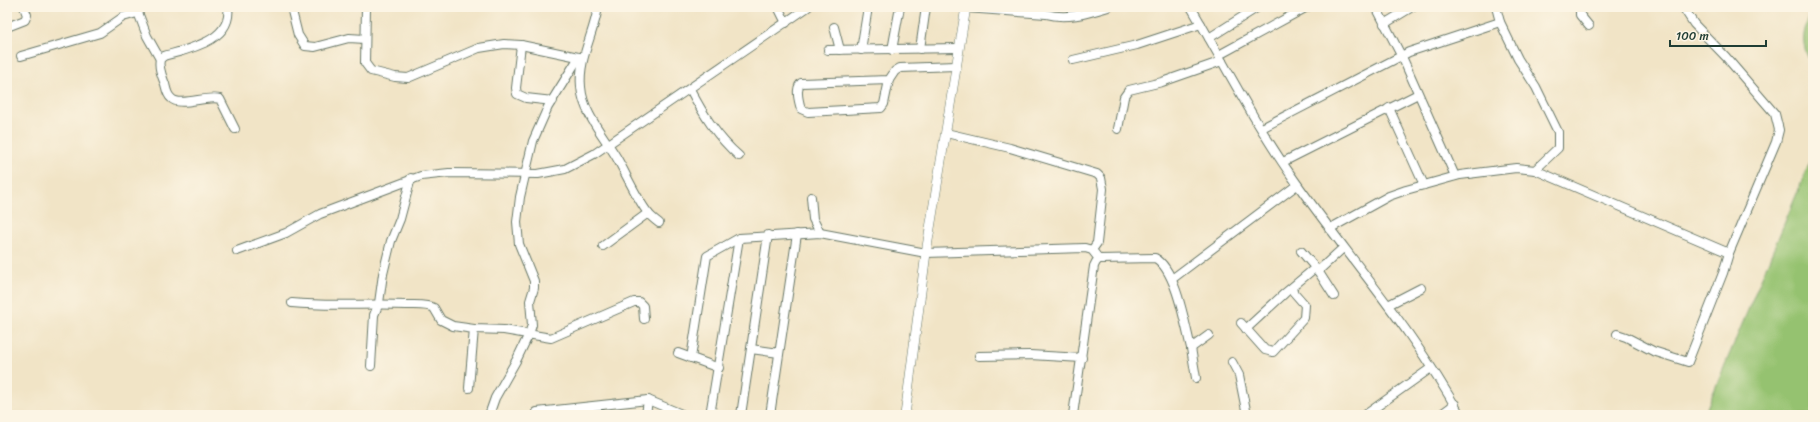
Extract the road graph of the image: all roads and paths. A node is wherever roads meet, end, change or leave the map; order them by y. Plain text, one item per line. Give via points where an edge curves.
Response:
1 (24, 7) edge
2 (228, 7) edge
3 (291, 7) edge
4 (366, 7) edge
5 (598, 7) edge
6 (778, 7) edge
7 (808, 7) edge
8 (868, 7) edge
9 (900, 7) edge
10 (926, 7) edge
11 (966, 7) edge
12 (1108, 7) edge
13 (1191, 7) edge
14 (1258, 7) edge
15 (1307, 7) edge
16 (1376, 7) edge
17 (1412, 7) edge
18 (1496, 7) edge
19 (1580, 7) edge
20 (1683, 7) edge
21 (137, 10) edge
22 (1500, 22) junction
23 (786, 23) junction
24 (1201, 24) junction
25 (1384, 24) junction
26 (1589, 26) dead end
27 (834, 27) dead end
28 (7, 28) edge
29 (1210, 38) junction
30 (365, 39) junction
31 (521, 45) junction
32 (959, 48) junction
33 (920, 49) junction
34 (828, 50) dead end
35 (840, 50) junction
36 (861, 50) junction
37 (892, 50) junction
38 (21, 56) dead end
39 (1401, 56) junction
40 (581, 58) junction
41 (1221, 58) junction
42 (160, 59) junction
43 (1073, 60) dead end
44 (956, 66) junction
45 (889, 80) junction
46 (690, 88) junction
47 (1418, 94) junction
48 (553, 101) junction
49 (1389, 108) junction
50 (1262, 128) junction
51 (235, 129) dead end
52 (1118, 130) dead end
53 (946, 133) junction
54 (609, 144) junction
55 (739, 156) dead end
56 (1283, 162) junction
57 (1535, 170) junction
58 (525, 175) junction
59 (1455, 176) junction
60 (411, 178) junction
61 (1298, 185) junction
62 (1424, 185) junction
63 (811, 197) dead end
64 (648, 213) junction
65 (659, 223) dead end
66 (1329, 229) junction
67 (820, 233) junction
68 (797, 234) junction
69 (768, 235) junction
70 (739, 238) junction
71 (603, 246) dead end
72 (1344, 248) junction
73 (1092, 250) junction
74 (237, 251) dead end
75 (1301, 251) dead end
76 (1729, 252) junction
77 (926, 254) junction
78 (1099, 259) junction
79 (1317, 270) junction
80 (1172, 279) junction
81 (1421, 288) dead end
82 (1291, 289) junction
83 (1334, 296) dead end
84 (379, 303) junction
85 (292, 304) dead end
86 (1388, 305) junction
87 (644, 319) dead end
88 (474, 329) junction
89 (529, 334) junction
90 (1617, 334) dead end
91 (1209, 335) dead end
92 (1191, 348) junction
93 (751, 349) junction
94 (678, 353) dead end
95 (779, 353) junction
96 (980, 356) dead end
97 (691, 358) junction
98 (1082, 358) junction
99 (1232, 362) dead end
100 (371, 366) dead end
101 (719, 368) junction
102 (1431, 368) junction
103 (1196, 378) dead end
104 (469, 388) dead end
105 (648, 400) junction
106 (1454, 404) junction
107 (489, 415) edge
108 (537, 415) edge
109 (646, 415) edge
110 (684, 415) edge
111 (710, 415) edge
112 (741, 415) edge
113 (770, 415) edge
114 (905, 415) edge
115 (1073, 415) edge
116 (1247, 415) edge
117 (1365, 415) edge
118 (1440, 415) edge
119 (1460, 415) edge

1 - 28 street via 27,15 25,20
2 - 42 street via 228,22 207,42
3 - 30 street via 298,35 305,46 315,47 349,38
4 - 30 street
5 - 40 street via 593,33
6 - 23 street
7 - 23 street
8 - 36 street
9 - 37 street
10 - 33 street
11 - 12 street via 1059,17
11 - 32 street
13 - 24 street
14 - 29 street
15 - 41 street
16 - 25 street
17 - 25 street
18 - 22 street
19 - 26 street via 1580,15
20 - 76 street via 1694,24 1775,114 1779,130
21 - 38 street via 100,33
21 - 42 street
22 - 39 street
22 - 57 street via 1558,132 1558,148
23 - 46 street
24 - 29 street
24 - 43 street via 1137,45
25 - 39 street
27 - 35 street
29 - 41 street
30 - 31 street via 365,63 369,69 402,78 414,76 488,46
31 - 40 street
31 - 48 street via 516,88 518,94 526,98
32 - 33 street
32 - 44 street
33 - 37 street
34 - 35 street
35 - 36 street
36 - 37 street
39 - 47 street
39 - 50 street
40 - 48 street
40 - 54 street via 580,87 583,100
41 - 50 street
41 - 52 street via 1162,82 1129,90 1124,97
42 - 51 street via 160,70 172,100 178,102 220,99
44 - 45 street via 900,68
44 - 53 street
45 - 45 street via 801,83 798,89 801,109 805,112 882,108
46 - 54 street
46 - 55 street via 713,129 724,144
47 - 49 street
47 - 59 street
48 - 58 street via 533,141
49 - 56 street
49 - 62 street
50 - 56 street
53 - 73 street via 1010,148 1096,174 1101,178 1103,189 1097,243
53 - 77 street
54 - 58 street via 565,169
54 - 64 street
56 - 61 street
57 - 59 street via 1516,168
57 - 76 street
58 - 60 street via 449,173
58 - 89 street via 520,197 518,234 519,244 534,281
59 - 62 street
60 - 74 street via 320,214 286,233
60 - 84 street via 391,241
61 - 66 street
61 - 80 street
62 - 66 street via 1389,196
63 - 67 street via 813,219
64 - 65 street
64 - 71 street
66 - 72 street
67 - 68 street
67 - 77 street
68 - 69 street
68 - 95 street
69 - 70 street
69 - 93 street
70 - 97 street via 707,256
70 - 101 street
72 - 79 street
72 - 86 street
73 - 77 street via 1084,248
73 - 78 street
75 - 79 street
76 - 90 street via 1723,274 1688,362 1653,351
77 - 114 street
78 - 80 street via 1155,258 1161,261
78 - 98 street via 1094,266
79 - 82 street
79 - 83 street
80 - 92 street
81 - 86 street
82 - 82 street via 1243,326 1268,352 1273,352 1304,318 1305,305
84 - 85 street
84 - 88 street via 432,306 441,320 448,325
84 - 100 street via 373,322
86 - 102 street
87 - 89 street via 643,306 639,302 634,302 550,338
88 - 89 street
88 - 104 street
89 - 107 street via 505,383 494,398
91 - 92 street
92 - 103 street
93 - 95 street
93 - 112 street
94 - 97 street
95 - 113 street
96 - 98 street
97 - 101 street
98 - 115 street
99 - 116 street via 1239,375
101 - 111 street
102 - 106 street
102 - 117 street
105 - 108 street via 537,412
105 - 109 street
105 - 110 street
106 - 118 street
106 - 119 street

